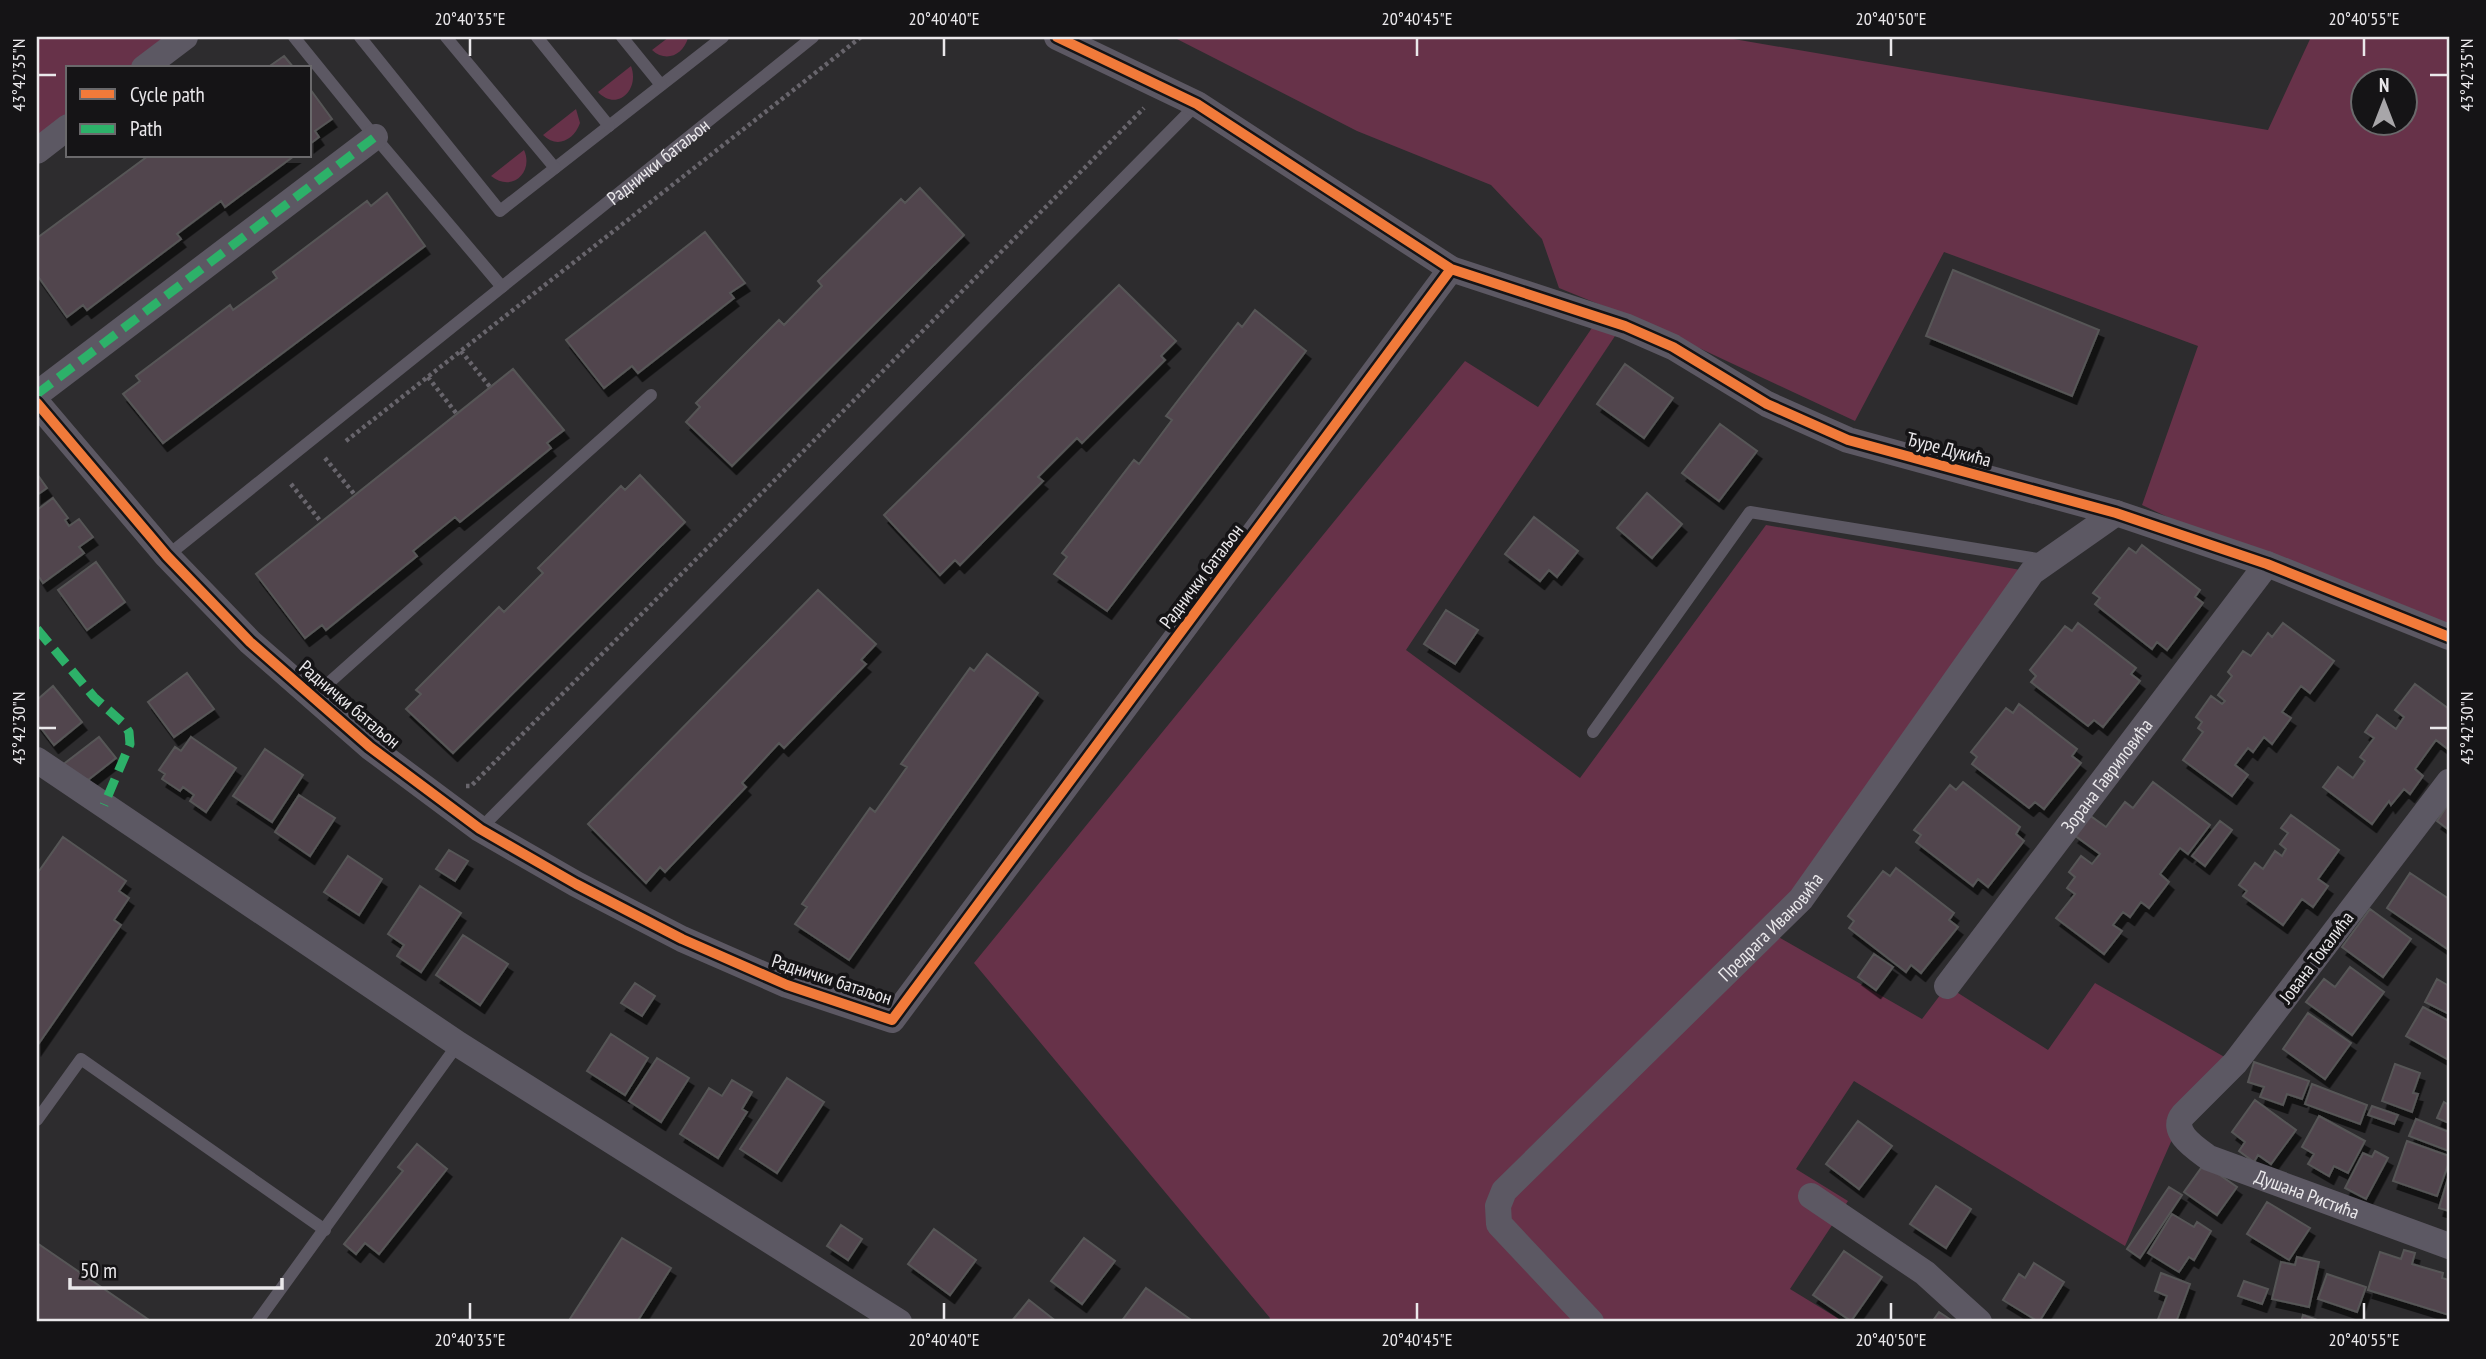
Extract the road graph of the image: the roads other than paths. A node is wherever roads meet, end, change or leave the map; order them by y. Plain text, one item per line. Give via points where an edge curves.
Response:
1 (185, 37) edge
2 (294, 37) edge
3 (360, 37) edge
4 (446, 37) edge
5 (537, 37) edge
6 (622, 37) edge
7 (813, 37) edge
8 (1057, 37) edge
9 (718, 38) edge
10 (147, 66) edge
11 (661, 85) junction
12 (1197, 104) junction
13 (608, 126) junction
14 (66, 129) edge
15 (375, 137) junction
16 (37, 152) edge
17 (555, 168) junction
18 (1451, 269) junction
19 (502, 287) junction
20 (37, 394) edge
21 (651, 395) dead end
22 (37, 403) edge
23 (2116, 513) junction
24 (167, 556) junction
25 (2047, 561) junction
26 (2267, 564) junction
27 (2449, 637) edge
28 (313, 697) junction
29 (1592, 732) dead end
30 (37, 760) edge
31 (2449, 782) edge
32 (480, 829) junction
33 (1947, 986) dead end
34 (458, 1044) junction
35 (37, 1120) edge
36 (2178, 1126) joint
37 (1811, 1196) dead end
38 (325, 1230) junction
39 (2449, 1246) edge
40 (257, 1322) edge
41 (899, 1322) edge
42 (1591, 1322) edge
43 (1979, 1322) edge

1 - 10 street
2 - 15 lane
3 - 17 lane via 500,211
4 - 17 lane
5 - 13 lane
6 - 11 lane
7 - 19 lane, Раднички батаљон
8 - 12 street, Ђуре Дукића
9 - 11 lane
11 - 13 lane
12 - 18 street, Ђуре Дукића
12 - 32 lane
13 - 17 lane
14 - 16 street
15 - 19 lane
15 - 20 street
18 - 23 street, Ђуре Дукића via 1625,326 1673,347 1767,404 1848,440
18 - 32 street, Раднички батаљон via 891,1020 787,985 682,939
19 - 24 lane, Раднички батаљон
21 - 28 lane
22 - 24 street, Раднички батаљон
23 - 25 street, Предрага Ивановића
23 - 26 street, Ђуре Дукића
24 - 28 street, Раднички батаљон via 250,642
25 - 29 lane via 1750,512
25 - 42 street, Предрага Ивановића via 2032,572 1801,899 1504,1191 1498,1206 1499,1224
26 - 27 street, Ђуре Дукића
26 - 33 street, Зорана Гавриловића
28 - 32 street, Раднички батаљон via 370,747
30 - 34 street
31 - 36 street, Јована Токалића via 2235,1063 2183,1115
34 - 38 lane
34 - 41 street
35 - 38 lane via 81,1059
36 - 39 street, Душана Ристића via 2209,1158
37 - 43 street via 1925,1273
38 - 40 lane

